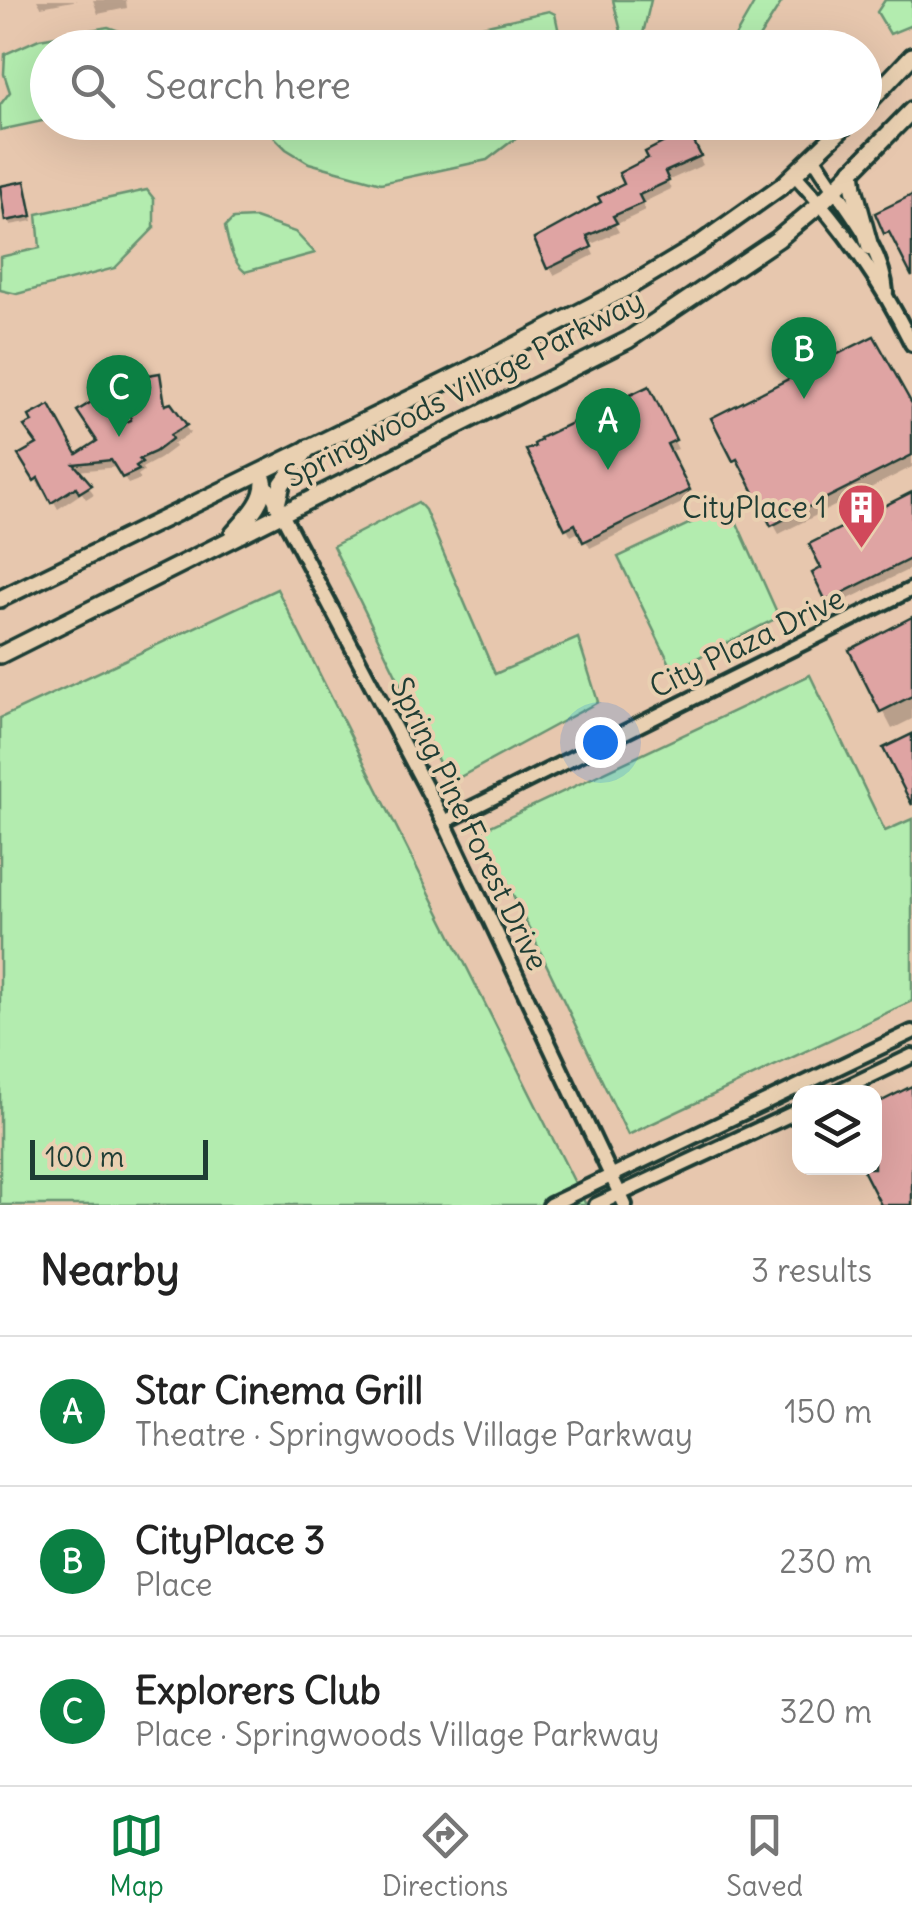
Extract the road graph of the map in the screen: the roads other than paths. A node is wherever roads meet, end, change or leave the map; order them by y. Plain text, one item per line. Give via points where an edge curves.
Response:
1 (912, 56) edge
2 (882, 88) edge
3 (912, 110) edge
4 (831, 140) edge
5 (814, 157) junction
6 (852, 170) junction
7 (796, 175) junction
8 (833, 191) junction
9 (821, 203) junction
10 (870, 247) junction
11 (886, 292) junction
12 (912, 344) edge
13 (311, 445) junction
14 (262, 475) junction
15 (279, 509) junction
16 (228, 541) junction
17 (912, 589) edge
18 (0, 598) edge
19 (0, 655) edge
20 (444, 822) junction
21 (912, 1032) edge
22 (912, 1056) edge
23 (817, 1085) edge
24 (852, 1085) edge
25 (792, 1096) edge
26 (792, 1114) edge
27 (612, 1176) junction
28 (622, 1199) edge
29 (550, 1205) edge
30 (596, 1205) edge

1 - 2 main road
3 - 6 main road, Springwoods Village Parkway
4 - 5 main road, Springwoods Village Parkway
5 - 7 main road, Springwoods Village Parkway
5 - 8 street
6 - 8 main road, Springwoods Village Parkway
6 - 10 main road
7 - 9 street
7 - 13 main road, Springwoods Village Parkway via 632,285
8 - 9 main road, Springwoods Village Parkway
8 - 10 street
9 - 11 street
9 - 15 main road, Springwoods Village Parkway via 778,240 628,340
10 - 11 street
11 - 12 street
13 - 14 main road, Springwoods Village Parkway
13 - 15 main road via 282,484
14 - 15 street, Spring Pine Forest Drive
14 - 16 main road via 260,502
14 - 18 main road, Springwoods Village Parkway
15 - 16 main road, Springwoods Village Parkway
15 - 20 street, Spring Pine Forest Drive
16 - 19 main road, Springwoods Village Parkway
17 - 20 street, City Plaza Drive
20 - 27 street, Spring Pine Forest Drive
21 - 23 street
22 - 24 street
25 - 27 street
26 - 28 street
27 - 28 street, Spring Pine Forest Drive
27 - 29 street
28 - 30 street

